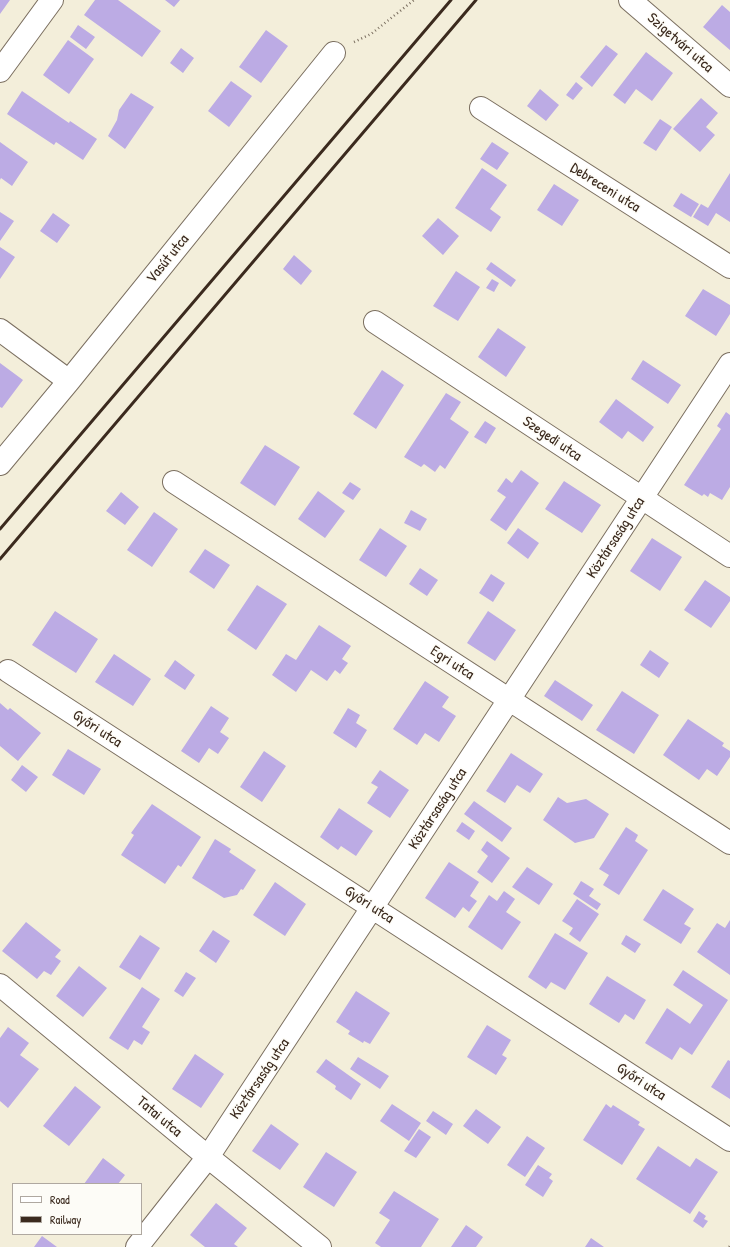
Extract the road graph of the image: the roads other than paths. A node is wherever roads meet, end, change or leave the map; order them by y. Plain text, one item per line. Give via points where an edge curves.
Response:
1 (52, 0) edge
2 (630, 0) edge
3 (334, 53) road end
4 (0, 71) edge
5 (730, 86) edge
6 (481, 108) dead end
7 (730, 267) edge
8 (375, 322) dead end
9 (0, 330) edge
10 (730, 364) edge
11 (70, 381) junction
12 (0, 464) edge
13 (174, 482) dead end
14 (642, 498) junction
15 (730, 556) edge
16 (8, 672) dead end
17 (509, 701) junction
18 (730, 843) edge
19 (373, 907) junction
20 (0, 985) edge
21 (730, 1140) edge
22 (208, 1157) junction
23 (137, 1247) edge
24 (320, 1247) edge

1 - 4 street
2 - 5 street, Szigetvári utca
3 - 11 street, Vasút utca
6 - 7 street, Debreceni utca
8 - 14 street, Szegedi utca
9 - 11 street
10 - 14 street, Köztársaság utca
11 - 12 street, Vasút utca
13 - 17 street, Egri utca
14 - 15 street, Szegedi utca
14 - 17 street, Köztársaság utca
16 - 19 street, Győri utca
17 - 18 street, Egri utca
17 - 19 street, Köztársaság utca
19 - 21 street, Győri utca
19 - 22 street, Köztársaság utca
20 - 22 street, Tatai utca
22 - 23 street, Köztársaság utca
22 - 24 street, Tatai utca

